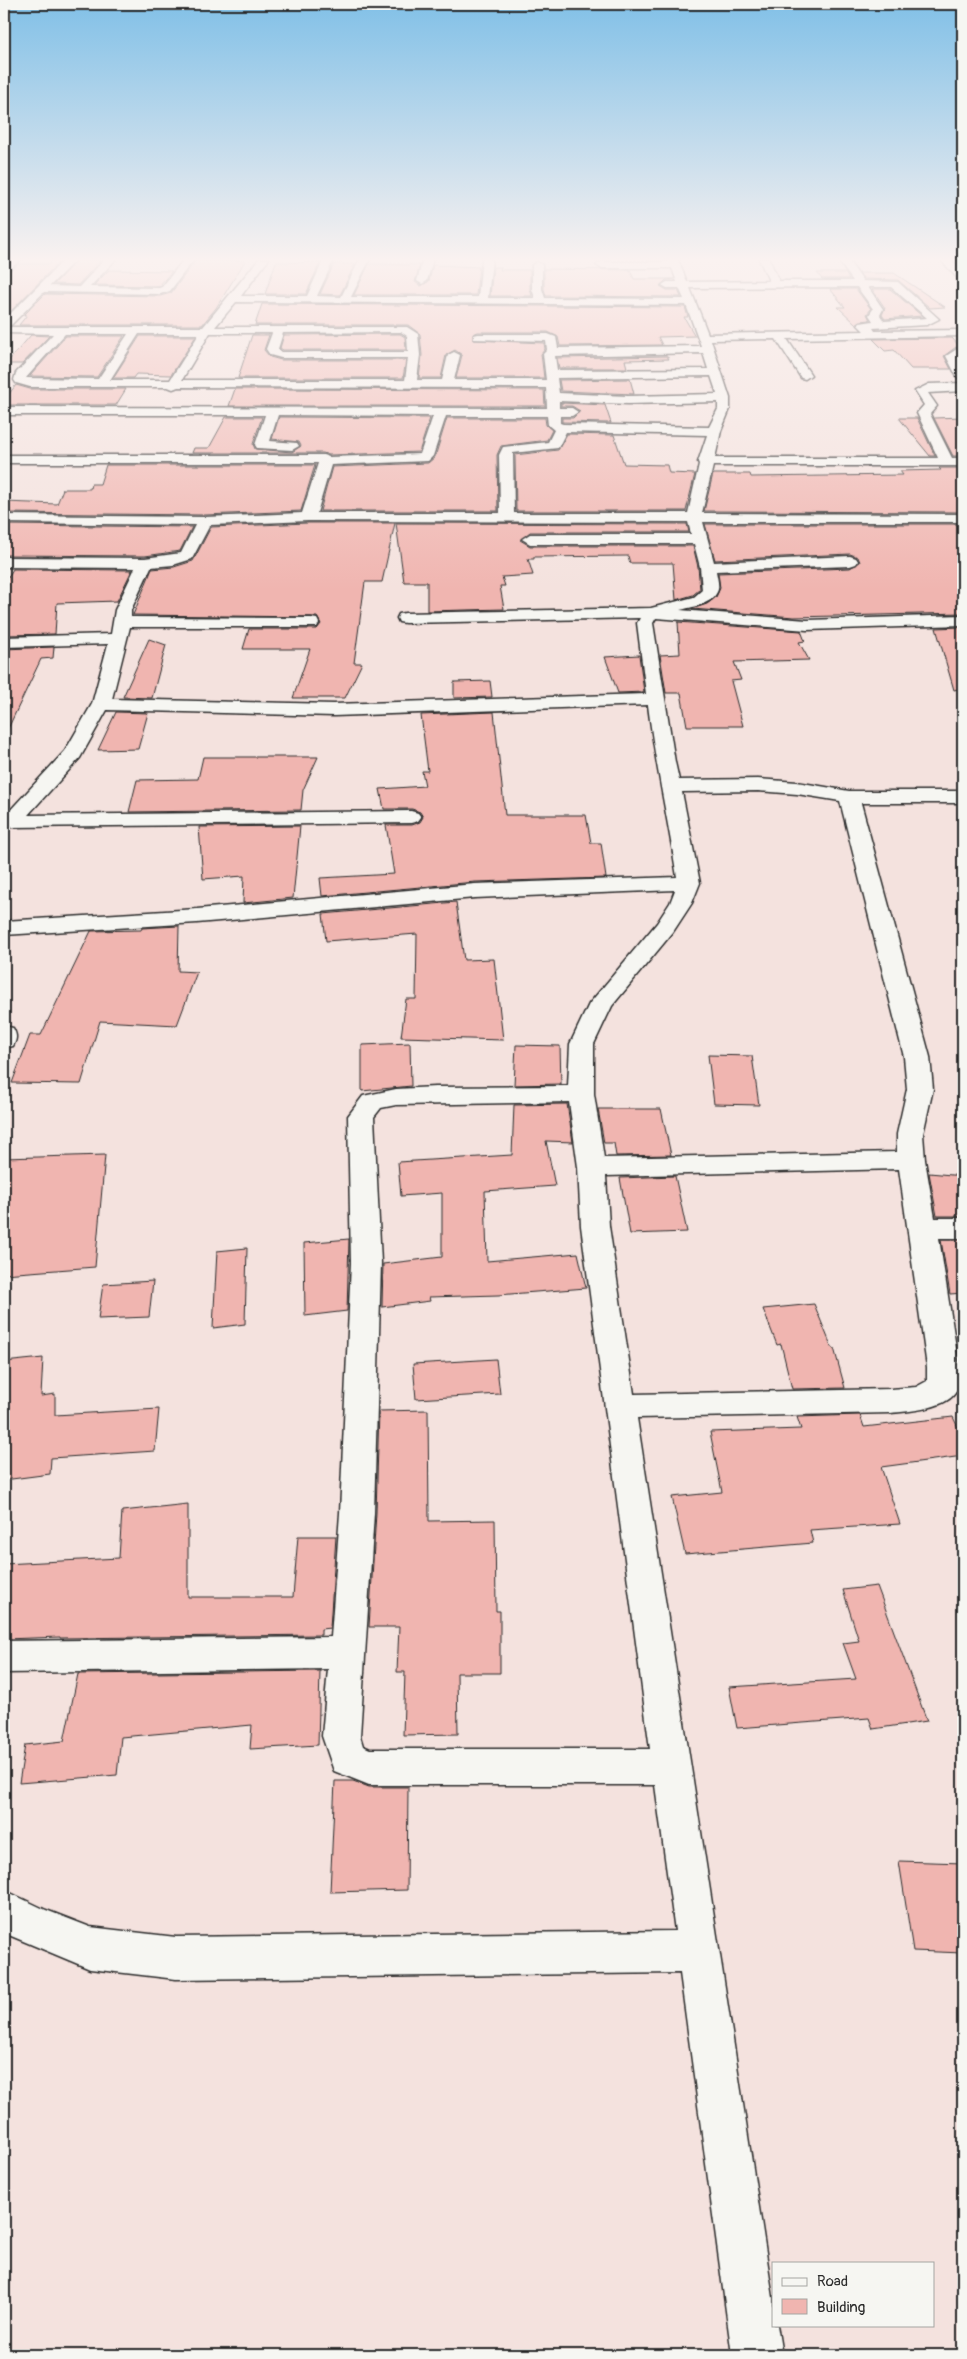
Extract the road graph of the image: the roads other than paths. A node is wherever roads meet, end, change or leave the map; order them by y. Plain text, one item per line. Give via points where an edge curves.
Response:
1 (27, 369) edge
2 (111, 369) edge
3 (182, 369) edge
4 (335, 369) edge
5 (413, 369) edge
6 (451, 369) edge
7 (550, 369) edge
8 (611, 369) edge
9 (660, 369) edge
10 (669, 369) edge
11 (702, 369) edge
12 (801, 369) edge
13 (805, 375) dead end
14 (4, 380) edge
15 (20, 380) junction
16 (331, 383) junction
17 (101, 384) junction
18 (173, 384) junction
19 (411, 384) junction
20 (447, 384) junction
21 (552, 385) junction
22 (963, 388) edge
23 (220, 397) junction
24 (4, 411) edge
25 (273, 411) junction
26 (441, 411) junction
27 (553, 411) junction
28 (583, 412) dead end
29 (561, 428) junction
30 (8, 459) edge
31 (321, 460) junction
32 (705, 462) junction
33 (947, 462) junction
34 (963, 462) edge
35 (4, 474) edge
36 (308, 517) junction
37 (507, 517) junction
38 (963, 518) edge
39 (4, 519) edge
40 (205, 521) junction
41 (696, 528) junction
42 (530, 539) dead end
43 (850, 561) dead end
44 (4, 562) edge
45 (145, 563) junction
46 (708, 567) junction
47 (651, 613) junction
48 (405, 618) dead end
49 (963, 620) edge
50 (311, 623) dead end
51 (120, 631) junction
52 (4, 642) edge
53 (656, 698) junction
54 (101, 704) junction
55 (671, 786) junction
56 (849, 797) junction
57 (963, 797) edge
58 (411, 817) dead end
59 (6, 827) edge
60 (689, 883) junction
61 (4, 928) edge
62 (4, 1033) edge
63 (4, 1041) edge
64 (581, 1094) junction
65 (911, 1160) junction
66 (592, 1167) junction
67 (923, 1228) junction
68 (963, 1228) edge
69 (621, 1406) junction
70 (348, 1653) junction
71 (4, 1657) edge
72 (672, 1767) junction
73 (4, 1910) edge
74 (699, 1952) junction
75 (757, 2355) edge

1 - 15 street
2 - 17 street
3 - 18 street
4 - 16 street
5 - 19 street
6 - 20 street
7 - 21 street
8 - 21 street
9 - 29 street
10 - 21 street via 628,400
11 - 32 street
12 - 13 street
14 - 15 street
15 - 17 street via 30,383
16 - 19 street
16 - 23 street
17 - 18 street
18 - 23 street
19 - 20 street
20 - 21 street
21 - 27 street
22 - 33 street via 921,391 931,406 923,413
23 - 24 street
23 - 25 street
25 - 26 street
25 - 31 street via 262,445 320,446
26 - 27 street
26 - 31 street via 426,456 422,458
27 - 28 street
27 - 29 street via 554,424
29 - 37 street via 553,445 508,450
30 - 31 street
30 - 35 street
31 - 36 street
32 - 33 street
32 - 41 street
33 - 34 street
36 - 37 street
36 - 40 street
37 - 41 street
38 - 41 street
39 - 40 street
40 - 45 street via 187,556
41 - 42 street
41 - 46 street
43 - 46 street
44 - 45 street
45 - 51 street via 123,610
46 - 47 street via 710,591 706,596 689,604
47 - 48 street
47 - 49 street via 807,625
47 - 53 street via 645,623
50 - 51 street
51 - 52 street
51 - 54 street
53 - 54 street via 399,710
53 - 55 street
54 - 59 street via 73,754
55 - 56 street via 758,785
55 - 60 street
56 - 57 street
56 - 65 street via 917,1057 920,1089 910,1134
58 - 59 street
60 - 61 street via 474,892 197,916
60 - 64 street via 681,903 665,927 601,1004 582,1044
62 - 63 street
64 - 66 street
64 - 70 street via 396,1097 372,1102 361,1116 366,1263 357,1513
65 - 66 street
65 - 67 street
66 - 69 street via 595,1226
67 - 68 street
67 - 69 street via 943,1367 942,1387 922,1398 891,1401
69 - 72 street
70 - 71 street
70 - 72 street via 341,1736 348,1758 369,1767
72 - 74 street
73 - 74 street via 35,1927 90,1948 176,1958
74 - 75 street

